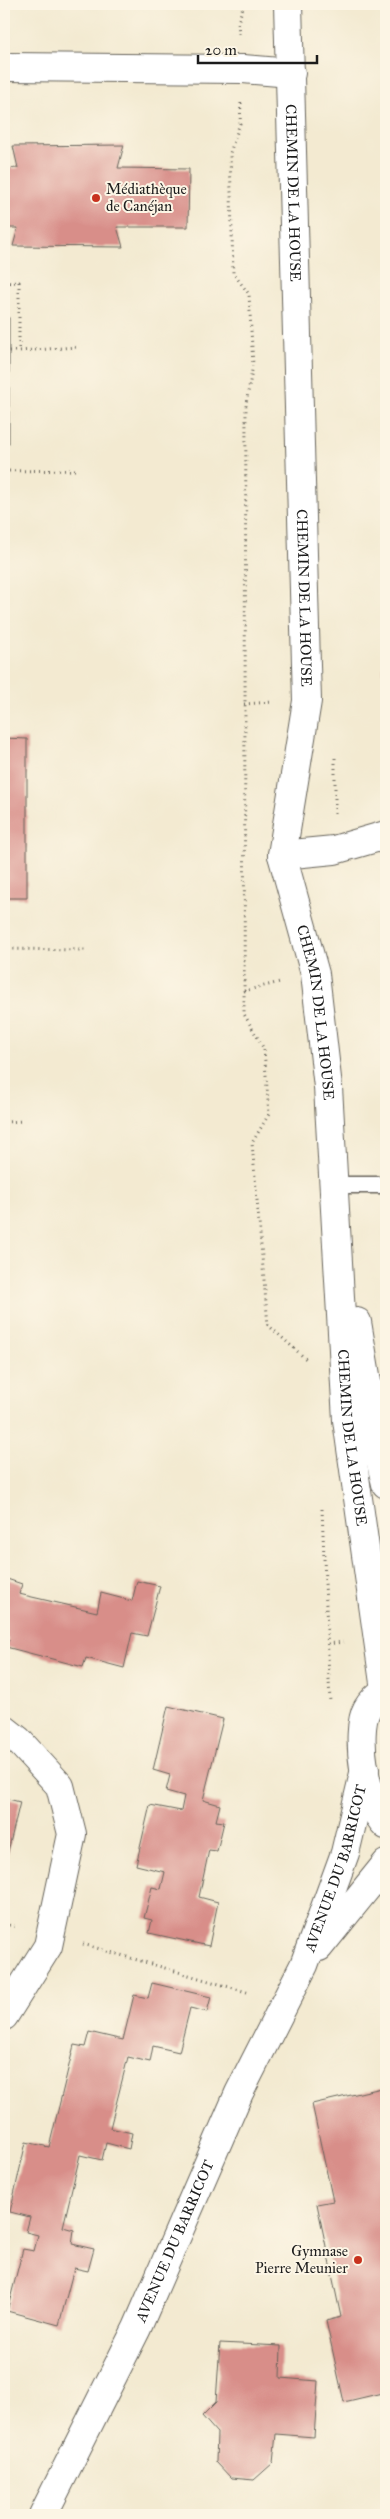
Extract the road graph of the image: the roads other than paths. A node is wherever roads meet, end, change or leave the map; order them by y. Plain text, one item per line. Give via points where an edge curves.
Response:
1 (288, 4) edge
2 (4, 67) edge
3 (290, 73) junction
4 (386, 835) edge
5 (282, 855) junction
6 (334, 1185) junction
7 (386, 1185) edge
8 (386, 1484) edge
9 (386, 1690) edge
10 (4, 1729) edge
11 (366, 1769) junction
12 (386, 1825) edge
13 (386, 1864) edge
14 (304, 1965) junction
15 (4, 2016) edge
16 (43, 2515) edge

1 - 3 street, CHEMIN DE LA HOUSE
2 - 3 street via 244,69
3 - 5 street, CHEMIN DE LA HOUSE via 306,701
4 - 5 street via 334,850
5 - 6 street, CHEMIN DE LA HOUSE via 315,974 328,1086
6 - 7 lane
6 - 8 street, CHEMIN DE LA HOUSE
6 - 9 street, CHEMIN DE LA HOUSE via 347,1420
9 - 11 street via 367,1708 362,1725
10 - 15 street via 60,1786 72,1834 48,1946
11 - 12 street via 369,1794
11 - 14 street, AVENUE DU BARRICOT via 345,1853
13 - 14 street, AVENUE DU BARRICOT
14 - 16 street, AVENUE DU BARRICOT via 239,2093 137,2328

